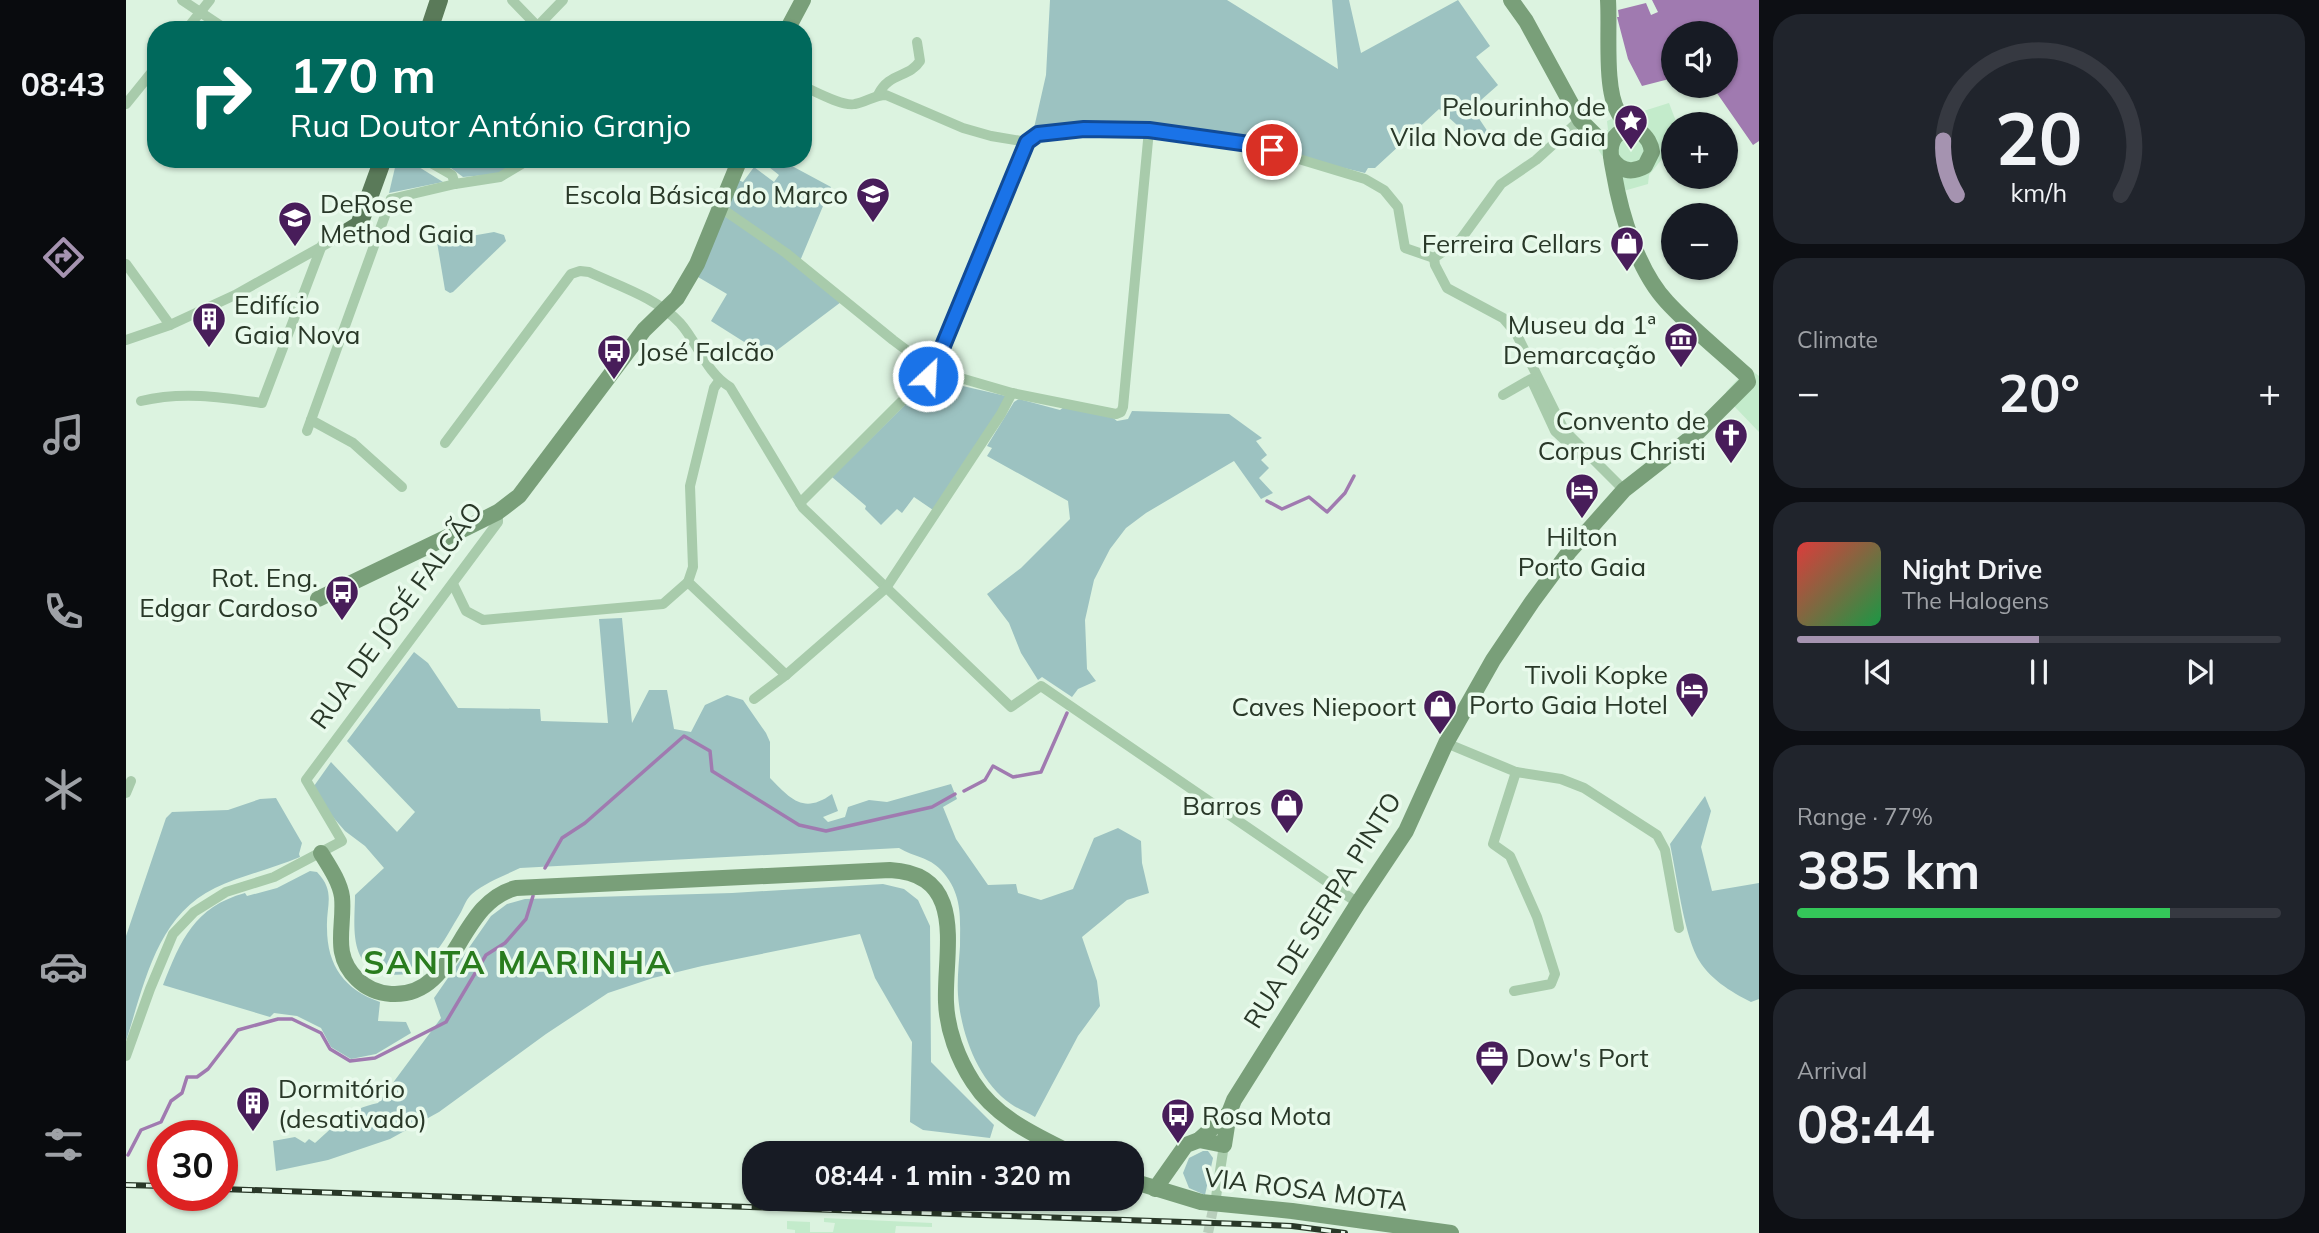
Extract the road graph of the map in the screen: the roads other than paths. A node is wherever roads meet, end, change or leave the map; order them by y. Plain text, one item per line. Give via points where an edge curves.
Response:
1 (182, 0) edge
2 (210, 0) edge
3 (439, 0) edge
4 (512, 0) edge
5 (563, 0) edge
6 (803, 0) edge
7 (1511, 0) edge
8 (1608, 0) edge
9 (200, 12) junction
10 (193, 21) edge
11 (214, 21) edge
12 (432, 21) edge
13 (532, 21) edge
14 (544, 21) edge
15 (792, 21) edge
16 (917, 42) dead end
17 (147, 78) edge
18 (812, 90) edge
19 (878, 94) junction
20 (126, 104) edge
21 (1580, 120) junction
22 (1149, 130) junction
23 (1618, 141) junction
24 (1027, 142) junction
25 (380, 168) edge
26 (440, 168) edge
27 (515, 168) edge
28 (737, 168) edge
29 (1638, 170) junction
30 (455, 184) junction
31 (373, 187) junction
32 (391, 199) junction
33 (1621, 200) junction
34 (721, 208) junction
35 (353, 229) joint
36 (322, 245) junction
37 (1434, 258) junction
38 (126, 264) edge
39 (665, 311) junction
40 (170, 325) junction
41 (126, 340) edge
42 (933, 370) junction
43 (719, 381) junction
44 (1754, 382) edge
45 (1012, 393) junction
46 (1503, 395) dead end
47 (141, 401) dead end
48 (445, 443) dead end
49 (1590, 453) junction
50 (401, 487) dead end
51 (1624, 490) junction
52 (800, 503) junction
53 (498, 512) junction
54 (466, 528) junction
55 (481, 545) junction
56 (688, 582) junction
57 (453, 584) junction
58 (886, 588) junction
59 (318, 599) dead end
60 (786, 675) junction
61 (754, 699) dead end
62 (1446, 743) junction
63 (1516, 772) junction
64 (131, 781) dead end
65 (126, 793) edge
66 (321, 853) junction
67 (1358, 903) junction
68 (1679, 928) dead end
69 (1514, 991) dead end
70 (126, 1056) edge
71 (1229, 1113) junction
72 (1199, 1140) junction
73 (1049, 1141) edge
74 (1224, 1145) junction
75 (1176, 1158) junction
76 (1144, 1185) edge
77 (1155, 1189) junction
78 (1177, 1196) junction
79 (1216, 1197) tunnel mouth
80 (1451, 1233) edge

1 - 9 street
2 - 9 street
3 - 12 main road
4 - 13 street
5 - 14 street
6 - 15 street
7 - 21 street
8 - 23 street via 1610,79
9 - 10 street
9 - 11 street
16 - 19 street via 920,61 916,67 885,82
17 - 20 street
18 - 19 street via 849,105
19 - 24 street via 963,128
21 - 23 street via 1596,136
21 - 37 street via 1502,184 1461,240
22 - 24 street via 1072,130 1038,134
22 - 37 street via 1249,144 1366,179 1384,190 1398,207 1405,248
22 - 45 street via 1121,412
23 - 29 street via 1622,169
23 - 29 street via 1647,136 1652,152
23 - 33 street via 1617,192
24 - 42 street
25 - 31 main road
26 - 30 street via 452,175
27 - 30 street via 500,177
28 - 34 street, RUA DE JOSÉ FALCÃO
29 - 33 street
30 - 32 street
31 - 32 street
31 - 35 main road
32 - 50 street via 309,426 353,443
33 - 44 street via 1629,236 1655,287
34 - 39 street, RUA DE JOSÉ FALCÃO via 697,264
34 - 42 street via 786,253
35 - 36 street
36 - 40 street via 235,295
36 - 47 street via 262,403 188,395
37 - 49 street via 1447,288 1503,318 1516,333 1564,430
38 - 40 street
39 - 43 street via 679,322
39 - 48 street via 589,272 571,274
39 - 53 street, RUA DE JOSÉ FALCÃO via 644,330 519,496
40 - 41 street
42 - 45 street
42 - 52 street
43 - 52 street via 730,387
43 - 56 street via 690,486 693,567
44 - 51 street, RUA DE SERPA PINTO via 1746,384 1698,433
45 - 58 street
46 - 49 street via 1531,379 1555,431 1582,456
49 - 51 street
51 - 62 street, RUA DE SERPA PINTO via 1532,602
52 - 58 street
53 - 54 street
53 - 55 street, RUA DE JOSÉ FALCÃO via 498,522
54 - 55 street via 476,534
54 - 59 street
55 - 57 street, RUA DE JOSÉ FALCÃO
56 - 57 street via 663,604 483,620 466,611
56 - 60 street
57 - 66 street, RUA DE JOSÉ FALCÃO via 306,780 342,841
58 - 60 street
58 - 67 street via 1011,707 1041,686
60 - 61 street
62 - 63 street
62 - 67 street, RUA DE SERPA PINTO via 1406,831
63 - 68 street via 1584,788 1657,835 1665,850
63 - 69 street via 1493,844 1510,856 1555,974 1551,984
64 - 65 street
66 - 70 street via 274,877 226,892 194,912 173,934
66 - 73 street via 341,891 340,937 346,963 364,985 397,994 430,982 483,907 516,888 890,870 914,874 934,888 947,913 947,1011 957,1050 972,1082 1016,1124
67 - 71 street, RUA DE SERPA PINTO
71 - 72 street
71 - 74 street, RUA DE SERPA PINTO
72 - 74 street
72 - 75 street
74 - 79 street, RUA DE SERPA PINTO
75 - 77 street
75 - 78 street
76 - 77 street, VIA ROSA MOTA
77 - 78 street, VIA ROSA MOTA
78 - 80 street, VIA ROSA MOTA

